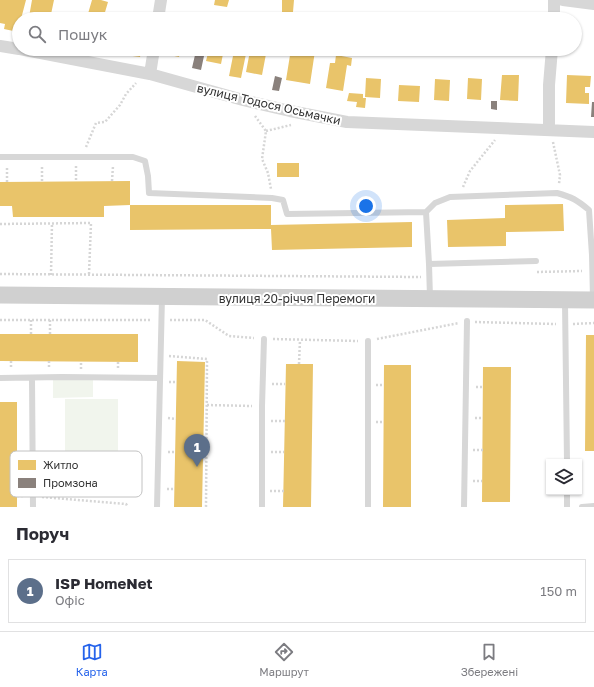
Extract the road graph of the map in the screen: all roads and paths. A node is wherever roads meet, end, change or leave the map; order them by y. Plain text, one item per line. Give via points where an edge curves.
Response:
1 (161, 0) edge
2 (554, 0) edge
3 (563, 0) edge
4 (594, 4) edge
5 (159, 12) edge
6 (554, 12) edge
7 (0, 46) edge
8 (12, 48) edge
9 (56, 56) edge
10 (152, 56) edge
11 (551, 56) edge
12 (148, 74) junction
13 (243, 100) junction
14 (504, 128) junction
15 (549, 130) junction
16 (594, 132) edge
17 (7, 157) junction
18 (79, 157) junction
19 (0, 158) edge
20 (42, 158) junction
21 (113, 158) junction
22 (76, 181) dead end
23 (112, 181) dead end
24 (7, 182) dead end
25 (42, 182) dead end
26 (557, 193) junction
27 (460, 196) junction
28 (272, 198) junction
29 (426, 212) junction
30 (52, 223) junction
31 (0, 224) edge
32 (593, 255) edge
33 (536, 261) dead end
34 (429, 264) junction
35 (592, 271) junction
36 (531, 272) dead end
37 (0, 274) edge
38 (89, 274) junction
39 (51, 275) junction
40 (430, 277) junction
41 (0, 295) edge
42 (162, 297) junction
43 (430, 299) junction
44 (565, 300) junction
45 (593, 300) edge
46 (0, 320) edge
47 (31, 320) junction
48 (50, 320) junction
49 (162, 320) junction
50 (467, 321) junction
51 (594, 323) edge
52 (565, 325) junction
53 (31, 334) dead end
54 (50, 334) dead end
55 (264, 339) junction
56 (300, 340) junction
57 (368, 341) junction
58 (161, 356) junction
59 (299, 364) dead end
60 (0, 378) edge
61 (32, 378) junction
62 (160, 378) junction
63 (207, 405) junction
64 (262, 406) junction
65 (262, 421) junction
66 (285, 421) dead end
67 (33, 451) edge
68 (567, 459) edge
69 (567, 495) edge
70 (45, 497) edge
71 (594, 506) edge
72 (128, 507) edge
73 (158, 507) edge
74 (206, 507) edge
75 (262, 507) edge
76 (368, 507) edge
77 (464, 507) edge
78 (567, 507) edge
79 (582, 507) edge

1 - 5 street
2 - 6 street
3 - 4 street
7 - 8 street, вулиця Тодося Осьмачки
9 - 12 street, вулиця Тодося Осьмачки
10 - 12 street
11 - 15 street
12 - 13 street, вулиця Тодося Осьмачки
12 - 18 path via 126,94 105,122 96,123
13 - 14 street, вулиця Тодося Осьмачки via 290,112 347,122
13 - 28 path via 266,131 262,159 268,172
14 - 15 street, вулиця Тодося Осьмачки
14 - 27 path via 470,171
15 - 16 street, вулиця Тодося Осьмачки
15 - 26 path via 560,175
17 - 19 lane
17 - 20 lane
17 - 24 path
18 - 20 lane
18 - 21 lane
18 - 22 path
20 - 25 path
21 - 23 path
21 - 28 lane via 133,157 145,161 149,193
26 - 27 lane
26 - 32 lane via 579,201 589,210
27 - 29 lane via 450,196 435,203
28 - 29 lane via 283,200 287,214
29 - 34 lane
30 - 31 path
30 - 38 path via 91,223
30 - 39 path
32 - 35 lane
33 - 34 lane
34 - 40 lane
35 - 36 path
35 - 45 lane
37 - 39 path
38 - 39 path
38 - 40 path
40 - 43 lane
41 - 42 street, вулиця 20-річчя Перемоги
42 - 43 street, вулиця 20-річчя Перемоги
42 - 49 lane
43 - 44 street, вулиця 20-річчя Перемоги
44 - 45 street, вулиця 20-річчя Перемоги
44 - 52 lane
46 - 47 path
47 - 48 path
47 - 53 path
48 - 49 path
48 - 54 path
49 - 55 path via 205,320 229,336
49 - 58 lane
50 - 52 path
50 - 57 path
50 - 77 lane
51 - 52 path
52 - 68 lane
55 - 56 path
55 - 64 lane
56 - 57 path
56 - 59 path
57 - 76 lane
58 - 62 lane
58 - 63 path via 207,359
60 - 61 lane
61 - 62 lane
61 - 67 lane
62 - 73 lane
63 - 64 path
63 - 74 path
64 - 65 lane
65 - 66 path
65 - 75 lane
69 - 78 lane
70 - 72 path via 126,504
71 - 79 lane

